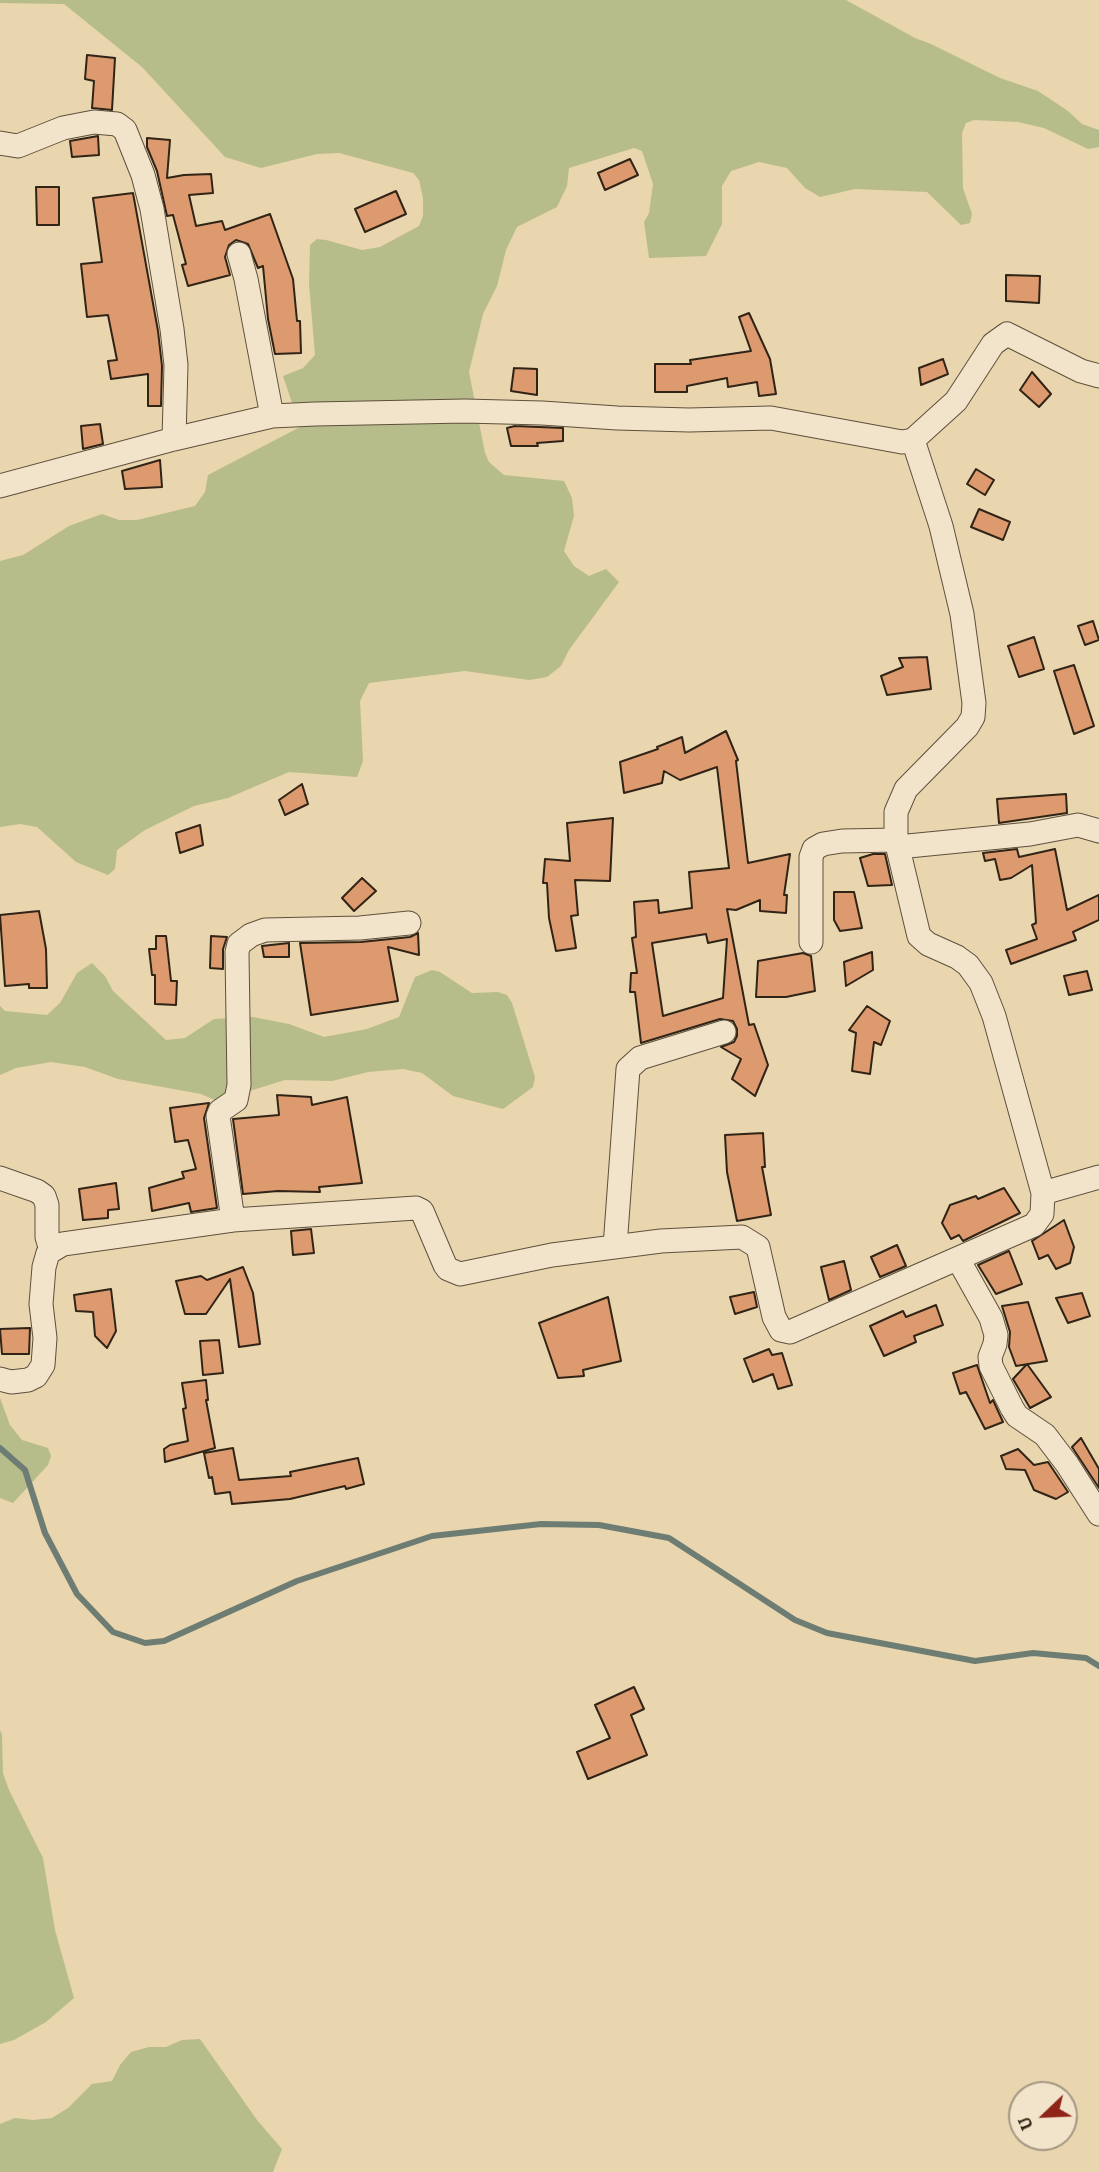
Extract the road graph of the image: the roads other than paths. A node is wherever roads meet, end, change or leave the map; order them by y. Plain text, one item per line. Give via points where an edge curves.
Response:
1 (0, 143) edge
2 (239, 254) dead end
3 (1099, 376) edge
4 (272, 416) junction
5 (174, 439) junction
6 (913, 440) junction
7 (0, 486) edge
8 (1099, 831) edge
9 (897, 843) junction
10 (409, 923) dead end
11 (811, 942) dead end
12 (724, 1032) dead end
13 (1099, 1177) edge
14 (0, 1178) edge
15 (1043, 1194) junction
16 (233, 1220) junction
17 (615, 1247) junction
18 (51, 1250) junction
19 (958, 1259) junction
20 (0, 1379) edge
21 (1099, 1514) edge

1 - 5 street via 18,146 63,128 94,122 110,122 125,131 152,209 167,302 176,365
2 - 4 street
3 - 6 street via 1006,334 993,344 956,401
4 - 5 street
4 - 6 street via 466,411 665,420 771,418 896,442
5 - 7 street
6 - 9 street via 941,526 962,614 974,703 967,727 906,789 896,813
8 - 9 street via 1078,825 1030,834
9 - 11 street via 842,841 814,849
9 - 15 street via 919,936 968,964 981,983
10 - 16 street via 265,929 239,944 239,1085 236,1100 218,1116
12 - 17 street via 640,1058 628,1069
13 - 15 street
14 - 18 street via 44,1196
15 - 19 street via 1042,1214 1034,1225
16 - 17 street via 416,1208 422,1211 445,1265 460,1274
16 - 18 street via 63,1244
17 - 19 street via 720,1236 749,1239 758,1247 774,1317 781,1330 790,1332
18 - 20 street via 44,1267 41,1304 43,1365 28,1380
19 - 21 street via 991,1318 996,1335 992,1366 1012,1408 1045,1435

